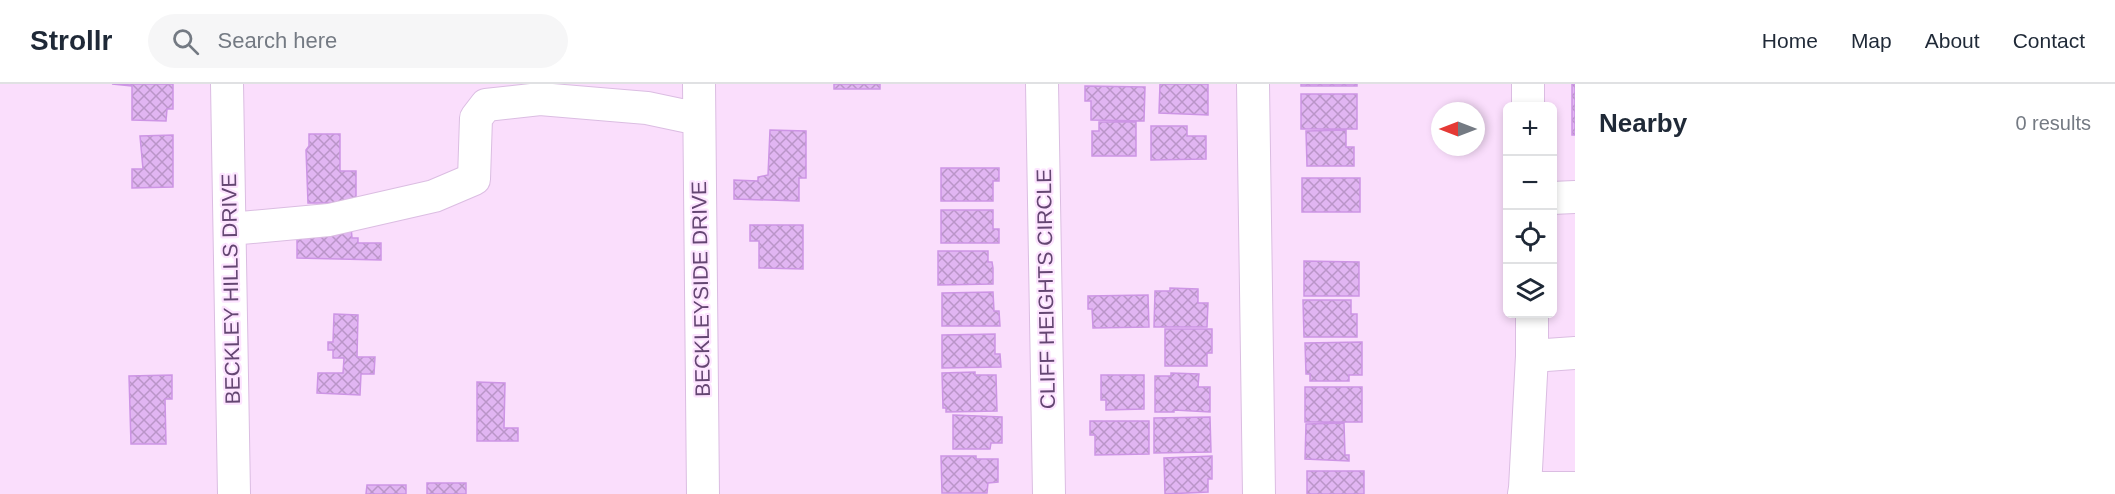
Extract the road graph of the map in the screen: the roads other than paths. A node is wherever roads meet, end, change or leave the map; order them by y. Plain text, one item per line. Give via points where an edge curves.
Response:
1 (227, 84) edge
2 (699, 84) edge
3 (1042, 84) edge
4 (1253, 84) edge
5 (1528, 84) edge
6 (1528, 102) edge
7 (699, 119) junction
8 (1575, 197) edge
9 (1557, 198) edge
10 (230, 229) junction
11 (1532, 318) edge
12 (1575, 353) edge
13 (1532, 357) junction
14 (1575, 488) edge
15 (1525, 491) edge
16 (234, 494) edge
17 (703, 494) edge
18 (1049, 494) edge
19 (1259, 494) edge

1 - 10 street, BECKLEY HILLS DRIVE
2 - 7 street, BECKLEYSIDE DRIVE
3 - 18 street, CLIFF HEIGHTS CIRCLE
4 - 19 street
5 - 6 street
7 - 10 street via 646,108 540,99 486,105 476,118 474,179 434,196 329,220
7 - 17 street, BECKLEYSIDE DRIVE
8 - 9 street
10 - 16 street, BECKLEY HILLS DRIVE
11 - 13 street
12 - 13 street
13 - 15 street
14 - 15 street

